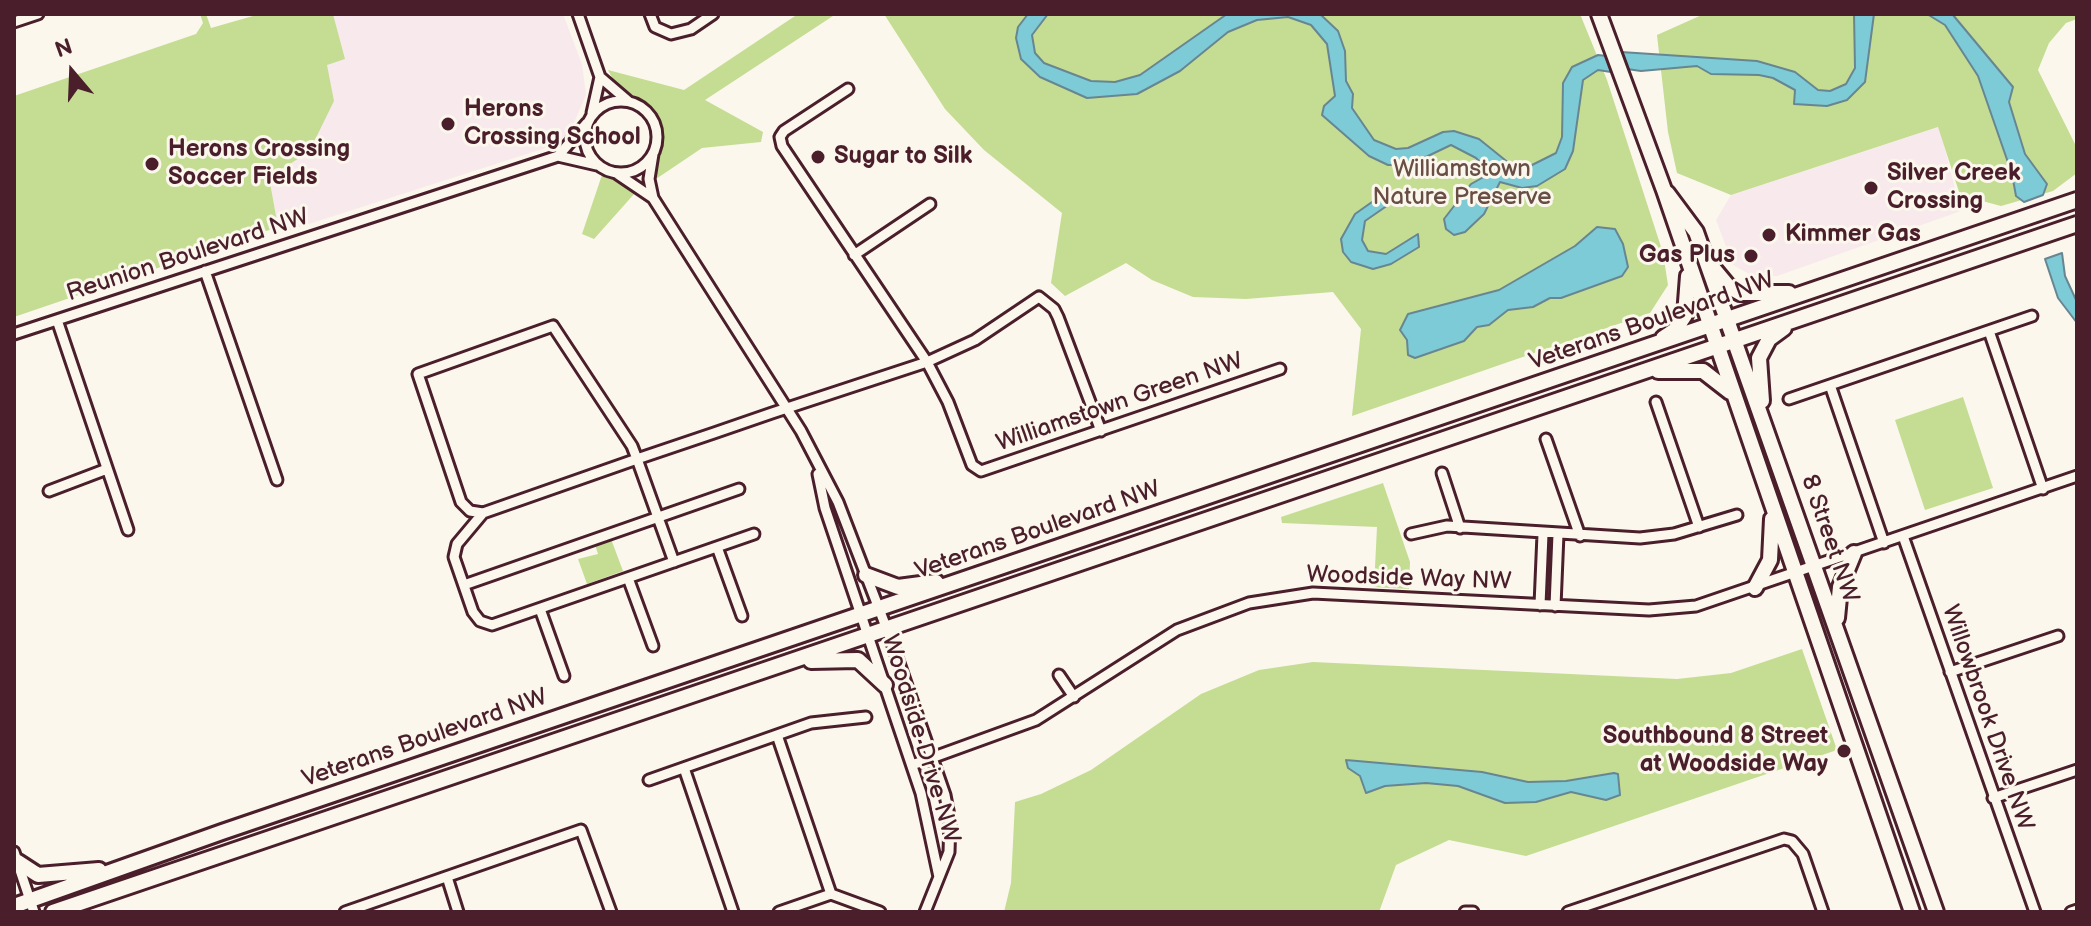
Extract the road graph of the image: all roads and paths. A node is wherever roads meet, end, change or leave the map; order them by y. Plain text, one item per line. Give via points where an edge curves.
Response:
1 (38, 14) edge
2 (578, 14) edge
3 (650, 14) edge
4 (713, 14) edge
5 (1599, 14) edge
6 (14, 22) edge
7 (600, 77) junction
8 (848, 89) dead end
9 (628, 101) junction
10 (590, 119) junction
11 (653, 154) junction
12 (558, 156) junction
13 (601, 166) junction
14 (614, 172) junction
15 (1664, 190) junction
16 (653, 198) junction
17 (2077, 200) edge
18 (930, 204) dead end
19 (2077, 224) edge
20 (854, 255) junction
21 (1705, 258) junction
22 (1688, 264) junction
23 (205, 271) junction
24 (1813, 291) junction
25 (2032, 316) dead end
26 (1797, 319) junction
27 (57, 320) junction
28 (1727, 320) junction
29 (1709, 326) junction
30 (1989, 331) junction
31 (14, 334) edge
32 (1735, 340) junction
33 (1651, 345) junction
34 (1716, 346) junction
35 (927, 362) junction
36 (1280, 369) dead end
37 (1646, 370) junction
38 (1830, 385) junction
39 (1733, 396) junction
40 (1789, 399) dead end
41 (1656, 402) dead end
42 (787, 408) junction
43 (1763, 417) junction
44 (1101, 431) junction
45 (1546, 439) dead end
46 (637, 459) junction
47 (817, 468) junction
48 (107, 469) junction
49 (1442, 473) dead end
50 (2077, 476) edge
51 (277, 480) dead end
52 (739, 489) dead end
53 (2043, 489) junction
54 (49, 491) dead end
55 (1772, 506) junction
56 (483, 513) junction
57 (1737, 515) dead end
58 (658, 517) junction
59 (1699, 527) junction
60 (1460, 528) junction
61 (128, 530) dead end
62 (754, 534) dead end
63 (1411, 534) dead end
64 (1543, 534) junction
65 (1558, 534) junction
66 (1580, 536) junction
67 (1903, 536) junction
68 (1884, 543) junction
69 (717, 547) junction
70 (1854, 553) junction
71 (674, 562) junction
72 (1815, 567) junction
73 (1795, 574) junction
74 (866, 575) junction
75 (628, 578) junction
76 (964, 579) junction
77 (464, 585) junction
78 (1755, 588) junction
79 (1540, 605) junction
80 (1555, 606) junction
81 (879, 608) junction
82 (540, 609) junction
83 (861, 614) junction
84 (742, 616) dead end
85 (1836, 627) junction
86 (886, 629) junction
87 (868, 635) junction
88 (2058, 636) dead end
89 (653, 646) dead end
90 (778, 665) junction
91 (1950, 672) junction
92 (1059, 675) dead end
93 (564, 676) dead end
94 (885, 685) junction
95 (1074, 697) junction
96 (866, 717) dead end
97 (777, 735) junction
98 (933, 759) junction
99 (912, 765) junction
100 (684, 768) junction
101 (2077, 770) edge
102 (649, 780) dead end
103 (1993, 798) junction
104 (16, 857) edge
105 (135, 865) junction
106 (447, 877) junction
107 (939, 877) junction
108 (831, 894) junction
109 (14, 905) edge
110 (32, 906) edge
111 (2077, 910) edge
112 (17, 912) edge
113 (53, 912) edge
114 (345, 912) edge
115 (458, 912) edge
116 (611, 912) edge
117 (733, 912) edge
118 (779, 912) edge
119 (880, 912) edge
120 (925, 912) edge
121 (1465, 912) edge
122 (1473, 912) edge
123 (1568, 912) edge
124 (1823, 912) edge
125 (1912, 912) edge
126 (1936, 912) edge
127 (2035, 912) edge
128 (2071, 912) edge

1 - 6 street
2 - 7 street
3 - 4 street via 655,27 671,34 691,29
5 - 15 main road, 8 Street NW
7 - 9 street
7 - 10 street
8 - 20 street, Williamstown Green NW via 780,137 785,153
9 - 10 street via 606,104
9 - 11 street via 655,124
10 - 12 street
10 - 13 street via 587,151
11 - 14 street via 634,170
11 - 16 street
12 - 13 street
12 - 23 street, Reunion Boulevard NW
13 - 14 street
14 - 16 street
15 - 21 main road, 8 Street NW via 1689,221
15 - 22 main road, 8 Street NW
16 - 42 street
17 - 24 main road, Veterans Boulevard NW
18 - 20 street
19 - 26 main road, Veterans Boulevard NW
20 - 35 street, Williamstown Green NW
21 - 24 main road via 1740,293
21 - 28 main road, 8 Street NW
22 - 29 main road, 8 Street NW
22 - 33 main road via 1685,315 1675,330
23 - 27 street, Reunion Boulevard NW
23 - 51 street
24 - 28 main road, Veterans Boulevard NW
25 - 30 street
26 - 32 main road, Veterans Boulevard NW
26 - 43 main road via 1769,339 1759,358
27 - 31 street, Reunion Boulevard NW
27 - 48 street
28 - 29 main road, Veterans Boulevard NW
28 - 32 main road, 8 Street NW
29 - 33 main road, Veterans Boulevard NW
29 - 34 main road, 8 Street NW
30 - 38 street
30 - 53 street
32 - 34 main road, Veterans Boulevard NW
32 - 43 main road, 8 Street NW
33 - 76 main road, Veterans Boulevard NW
34 - 37 main road, Veterans Boulevard NW
34 - 39 main road, 8 Street NW
35 - 42 street
35 - 44 street, Williamstown Green NW via 972,465 981,471
35 - 44 street via 975,340 1039,297 1054,309
36 - 44 street, Williamstown Green NW
37 - 39 main road via 1703,371
37 - 86 main road, Veterans Boulevard NW
38 - 40 street
38 - 68 street
39 - 55 main road, 8 Street NW
41 - 59 street
42 - 46 street
42 - 47 street
43 - 72 main road, 8 Street NW
45 - 66 street
46 - 56 street
46 - 56 street via 559,333 553,326 545,327 418,374 461,502 470,511
46 - 58 street
47 - 74 street, Woodside Drive NW via 838,502
47 - 83 street, Woodside Drive NW
48 - 54 street
48 - 61 street
49 - 60 street
50 - 53 street, Woodside Way NW
52 - 58 street
53 - 67 street, Woodside Way NW
55 - 73 main road, 8 Street NW
55 - 78 main road via 1771,554
56 - 77 street via 457,544 454,557
57 - 59 street
58 - 71 street
58 - 77 street
59 - 66 street via 1640,538
60 - 63 street via 1437,526
60 - 64 street
62 - 69 street
64 - 65 street
64 - 79 street
65 - 66 street
65 - 80 street
67 - 68 street, Woodside Way NW
67 - 91 street, Willowbrook Drive NW
68 - 70 street, Woodside Way NW
69 - 71 street
69 - 84 street
70 - 72 street, Woodside Way NW
70 - 85 main road via 1840,587
71 - 75 street
72 - 73 street, Woodside Way NW
72 - 85 main road, 8 Street NW
73 - 78 street, Woodside Way NW
73 - 125 main road, 8 Street NW
74 - 76 main road via 898,587
74 - 81 street, Woodside Drive NW
75 - 82 street
75 - 89 street
76 - 81 main road, Veterans Boulevard NW
77 - 82 street via 473,612 487,624
78 - 80 street, Woodside Way NW via 1674,609
79 - 80 street, Woodside Way NW
79 - 95 street, Woodside Way NW via 1313,593 1280,596 1177,630
81 - 83 main road, Veterans Boulevard NW
81 - 86 street, Woodside Drive NW
82 - 93 street
83 - 87 street, Woodside Drive NW
83 - 105 main road, Veterans Boulevard NW
85 - 126 main road, 8 Street NW
86 - 87 main road, Veterans Boulevard NW
86 - 98 street, Woodside Drive NW
87 - 90 main road, Veterans Boulevard NW
87 - 94 street, Woodside Drive NW
88 - 91 street
90 - 94 main road via 858,660
90 - 113 main road, Veterans Boulevard NW
91 - 103 street, Willowbrook Drive NW
92 - 95 street
94 - 99 street, Woodside Drive NW
95 - 98 street, Woodside Way NW via 1007,733
96 - 97 street via 811,723
97 - 100 street
97 - 108 street
98 - 99 street, Woodside Way NW
98 - 107 street, Woodside Drive NW via 950,821 949,852
99 - 107 street, Woodside Drive NW
100 - 102 street
100 - 117 street
101 - 103 street
103 - 127 street, Willowbrook Drive NW
104 - 105 main road via 38,875 48,876
104 - 110 street
105 - 110 main road, Veterans Boulevard NW
106 - 114 street
106 - 115 street
106 - 116 street via 581,830
107 - 120 street, Woodside Drive NW
108 - 118 street
108 - 119 street
109 - 110 main road, Veterans Boulevard NW
109 - 112 street
111 - 128 street
121 - 122 street
123 - 124 street via 1784,839 1803,854

